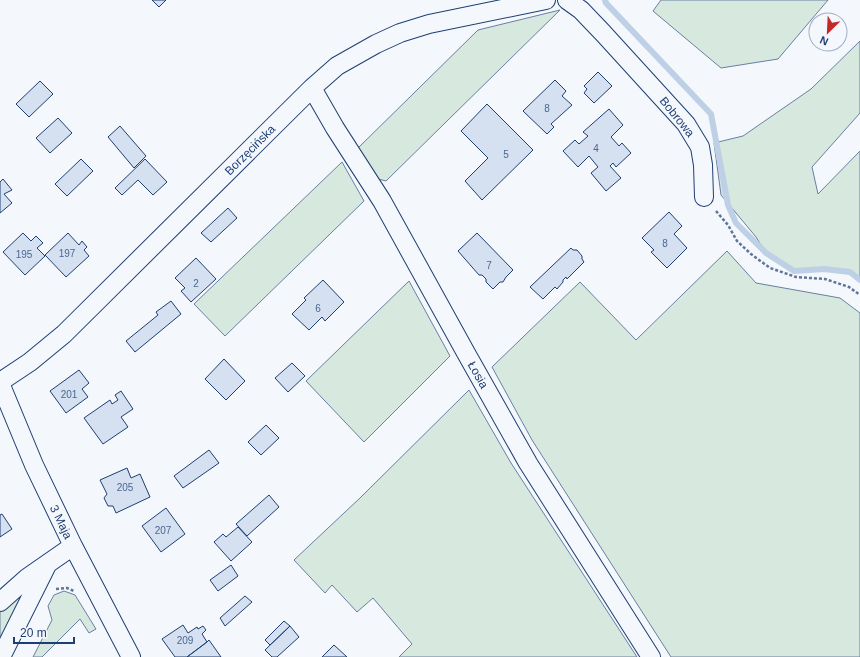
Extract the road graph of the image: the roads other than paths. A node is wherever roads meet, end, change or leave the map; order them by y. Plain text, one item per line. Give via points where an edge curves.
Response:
1 (546, 0) edge
2 (567, 0) edge
3 (312, 88) junction
4 (704, 197) road end
5 (0, 383) edge
6 (73, 546) junction
7 (47, 565) junction
8 (0, 602) edge
9 (1, 657) edge
10 (131, 657) edge
11 (651, 657) edge

1 - 3 street, Borzęcińska via 429,24 400,33 337,66
2 - 4 street, Bobrowa via 581,10 686,124 700,147
3 - 5 street, Borzęcińska via 64,334
3 - 11 street, Łosia via 382,201 528,463
5 - 6 street, 3 Maja via 34,465
6 - 7 street
6 - 10 street, 3 Maja
7 - 8 street via 27,578
7 - 9 street

